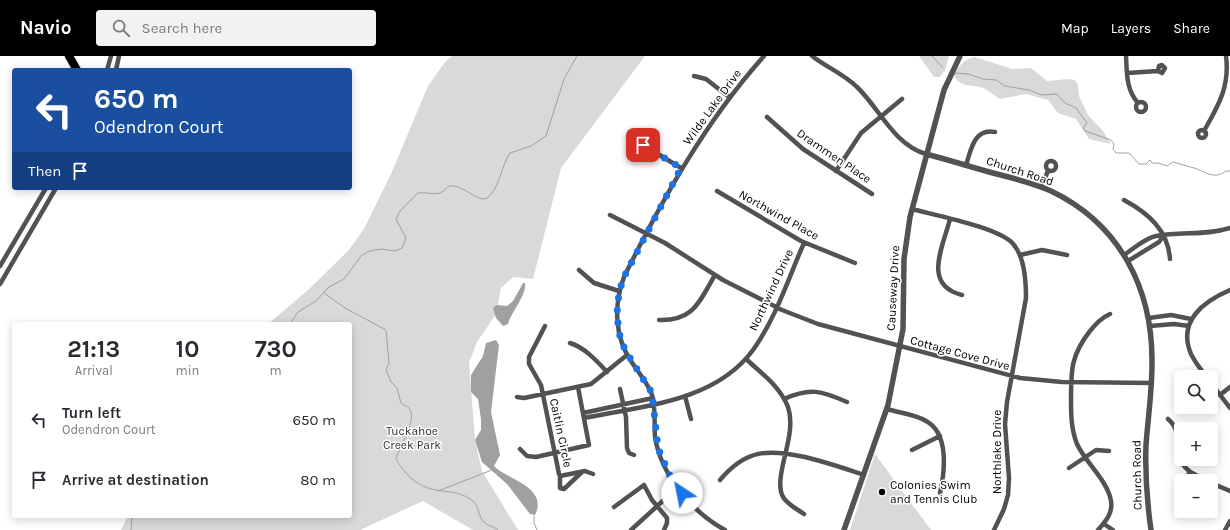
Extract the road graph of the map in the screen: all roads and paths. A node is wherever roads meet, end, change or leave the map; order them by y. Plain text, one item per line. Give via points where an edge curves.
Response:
1 (69, 56) edge
2 (111, 56) edge
3 (119, 56) edge
4 (764, 56) edge
5 (812, 56) edge
6 (960, 56) edge
7 (1126, 56) edge
8 (1226, 56) edge
9 (76, 68) edge
10 (107, 68) edge
11 (116, 68) edge
12 (1158, 71) dead end
13 (1127, 73) junction
14 (694, 76) dead end
15 (1229, 82) edge
16 (729, 97) junction
17 (902, 99) dead end
18 (1138, 103) dead end
19 (881, 115) junction
20 (767, 117) dead end
21 (1204, 131) dead end
22 (995, 132) dead end
23 (643, 145) dead end
24 (926, 154) junction
25 (966, 165) junction
26 (681, 168) junction
27 (836, 170) junction
28 (1048, 171) dead end
29 (1041, 187) junction
30 (45, 190) edge
31 (55, 190) edge
32 (718, 191) dead end
33 (872, 194) dead end
34 (1124, 200) dead end
35 (912, 209) junction
36 (610, 215) dead end
37 (950, 220) junction
38 (1230, 228) edge
39 (646, 233) junction
40 (1164, 235) junction
41 (804, 243) junction
42 (1020, 254) junction
43 (1067, 255) dead end
44 (1124, 255) junction
45 (1170, 259) dead end
46 (1128, 261) junction
47 (855, 263) dead end
48 (0, 266) edge
49 (579, 270) dead end
50 (715, 275) junction
51 (0, 284) edge
52 (1230, 290) edge
53 (619, 292) junction
54 (962, 295) dead end
55 (777, 307) junction
56 (1110, 314) dead end
57 (1149, 318) junction
58 (1191, 319) junction
59 (659, 320) dead end
60 (545, 326) dead end
61 (1150, 326) junction
62 (1189, 326) junction
63 (570, 344) dead end
64 (900, 347) junction
65 (627, 355) junction
66 (746, 359) junction
67 (1202, 370) edge
68 (606, 372) junction
69 (1011, 376) junction
70 (1071, 382) junction
71 (1152, 383) junction
72 (578, 387) junction
73 (1230, 387) edge
74 (620, 389) dead end
75 (1218, 392) edge
76 (543, 394) junction
77 (1220, 395) junction
78 (686, 396) junction
79 (517, 397) dead end
80 (784, 399) junction
81 (654, 401) junction
82 (847, 402) dead end
83 (624, 407) junction
84 (1230, 408) edge
85 (887, 409) junction
86 (584, 415) junction
87 (691, 419) dead end
88 (1168, 419) dead end
89 (940, 436) junction
90 (520, 450) dead end
91 (912, 450) dead end
92 (1109, 451) dead end
93 (555, 453) junction
94 (786, 454) junction
95 (634, 455) dead end
96 (1085, 457) junction
97 (1069, 468) dead end
98 (582, 472) junction
99 (1190, 472) joint
100 (593, 474) dead end
101 (1194, 474) edge
102 (864, 475) junction
103 (560, 476) junction
104 (720, 480) dead end
105 (1218, 486) edge
106 (678, 488) junction
107 (1230, 491) edge
108 (940, 492) dead end
109 (656, 505) junction
110 (614, 508) dead end
111 (804, 514) dead end
112 (846, 521) junction
113 (1230, 521) edge
114 (1104, 524) junction
115 (631, 530) edge
116 (664, 530) edge
117 (725, 530) edge
118 (839, 530) edge
119 (844, 530) edge
120 (994, 530) edge
121 (1098, 530) edge
122 (1113, 530) edge
123 (1150, 530) edge
124 (1226, 530) edge

1 - 9 highway
2 - 10 street
3 - 11 street
4 - 16 street, Wilde Lake Drive
5 - 19 street, Church Road via 853,83
6 - 24 street, Causeway Drive via 946,84
7 - 13 street
8 - 15 street
12 - 13 street
13 - 18 street via 1130,90
14 - 16 street via 706,79
15 - 21 street via 1223,102
16 - 26 street, Wilde Lake Drive
17 - 19 street
19 - 24 street, Church Road via 905,144 915,151
19 - 27 street via 861,133
20 - 27 street, Drammen Place via 803,149
22 - 25 street via 985,132 976,138
23 - 26 street
24 - 25 street, Church Road
24 - 35 street, Causeway Drive
25 - 29 street, Church Road
26 - 39 street, Wilde Lake Drive
27 - 33 street, Drammen Place
28 - 29 street
29 - 44 street, Church Road via 1061,196 1085,213 1105,230
30 - 48 street
31 - 51 street
32 - 41 street, Northwind Place
34 - 40 street via 1149,216
35 - 37 street, Northlake Drive
35 - 64 street, Causeway Drive via 904,259 904,318
36 - 39 street, Cottage Cove Drive
37 - 42 street, Northlake Drive via 1001,234 1014,244
37 - 54 street via 938,264 938,274 946,288
38 - 40 street via 1214,233
39 - 50 street, Cottage Cove Drive
39 - 53 street, Wilde Lake Drive
40 - 44 street via 1155,236
40 - 45 street
40 - 46 street via 1159,242
41 - 47 street, Northwind Place
41 - 55 street, Northwind Drive
42 - 43 street via 1042,250
42 - 69 street, Northlake Drive via 1026,298
44 - 46 street, Church Road
46 - 57 street, Church Road via 1143,294
49 - 53 street via 594,283
50 - 55 street, Cottage Cove Drive
50 - 59 street via 699,303 690,313 676,320
52 - 58 street via 1205,303
53 - 65 street, Wilde Lake Drive via 618,325
55 - 64 street, Cottage Cove Drive via 808,321
55 - 66 street, Northwind Drive
56 - 70 street via 1100,319 1079,346 1072,364
57 - 58 street via 1171,316
57 - 61 street, Church Road
58 - 62 street
60 - 76 street, Caitlin Circle via 529,360 530,369
61 - 62 street
61 - 71 street, Church Road
62 - 67 street via 1187,337 1190,351
63 - 68 street via 578,347
64 - 69 street, Cottage Cove Drive
64 - 85 street, Causeway Drive
65 - 68 street
65 - 81 street, Wilde Lake Drive via 646,382
66 - 78 street, Northwind Drive via 718,382
66 - 80 street via 775,386
68 - 72 street via 591,384
69 - 70 street, Cottage Cove Drive
69 - 120 street, Northlake Drive via 1006,424 1009,486 1004,509
70 - 71 street, Cottage Cove Drive
70 - 96 street via 1073,432 1077,445
71 - 123 street, Church Road via 1146,462
72 - 76 street
72 - 86 street
73 - 77 street
74 - 83 street
75 - 77 street
76 - 79 street
76 - 93 street, Caitlin Circle
77 - 84 street
78 - 81 street, Northwind Drive
78 - 87 street
80 - 82 street via 798,393 813,391 823,392
80 - 94 street via 791,425
81 - 83 street, Northwind Drive
81 - 106 street, Wilde Lake Drive via 658,448
83 - 86 street, Northwind Drive
83 - 95 street via 626,448
85 - 89 street via 924,419
85 - 102 street, Causeway Drive
86 - 93 street via 589,445
88 - 99 street via 1177,431 1179,457
89 - 91 street
89 - 108 street via 943,470
90 - 93 street via 531,457
92 - 96 street via 1096,450
93 - 103 street, Caitlin Circle
94 - 102 street
94 - 104 street via 769,452 751,456 736,464
94 - 111 street via 781,491 789,504
96 - 97 street
96 - 114 street via 1110,496 1111,511
98 - 100 street, Caitlin Circle via 588,471
98 - 103 street, Caitlin Circle
98 - 103 street, Caitlin Circle via 564,489 559,486
99 - 101 street
102 - 112 street, Causeway Drive
105 - 107 street
106 - 109 street
106 - 117 street, Wilde Lake Drive via 705,516
109 - 110 street via 644,485
109 - 115 street
109 - 116 street via 667,518
112 - 118 street, Causeway Drive
112 - 119 street, Causeway Drive
113 - 124 street
114 - 121 street
114 - 122 street

